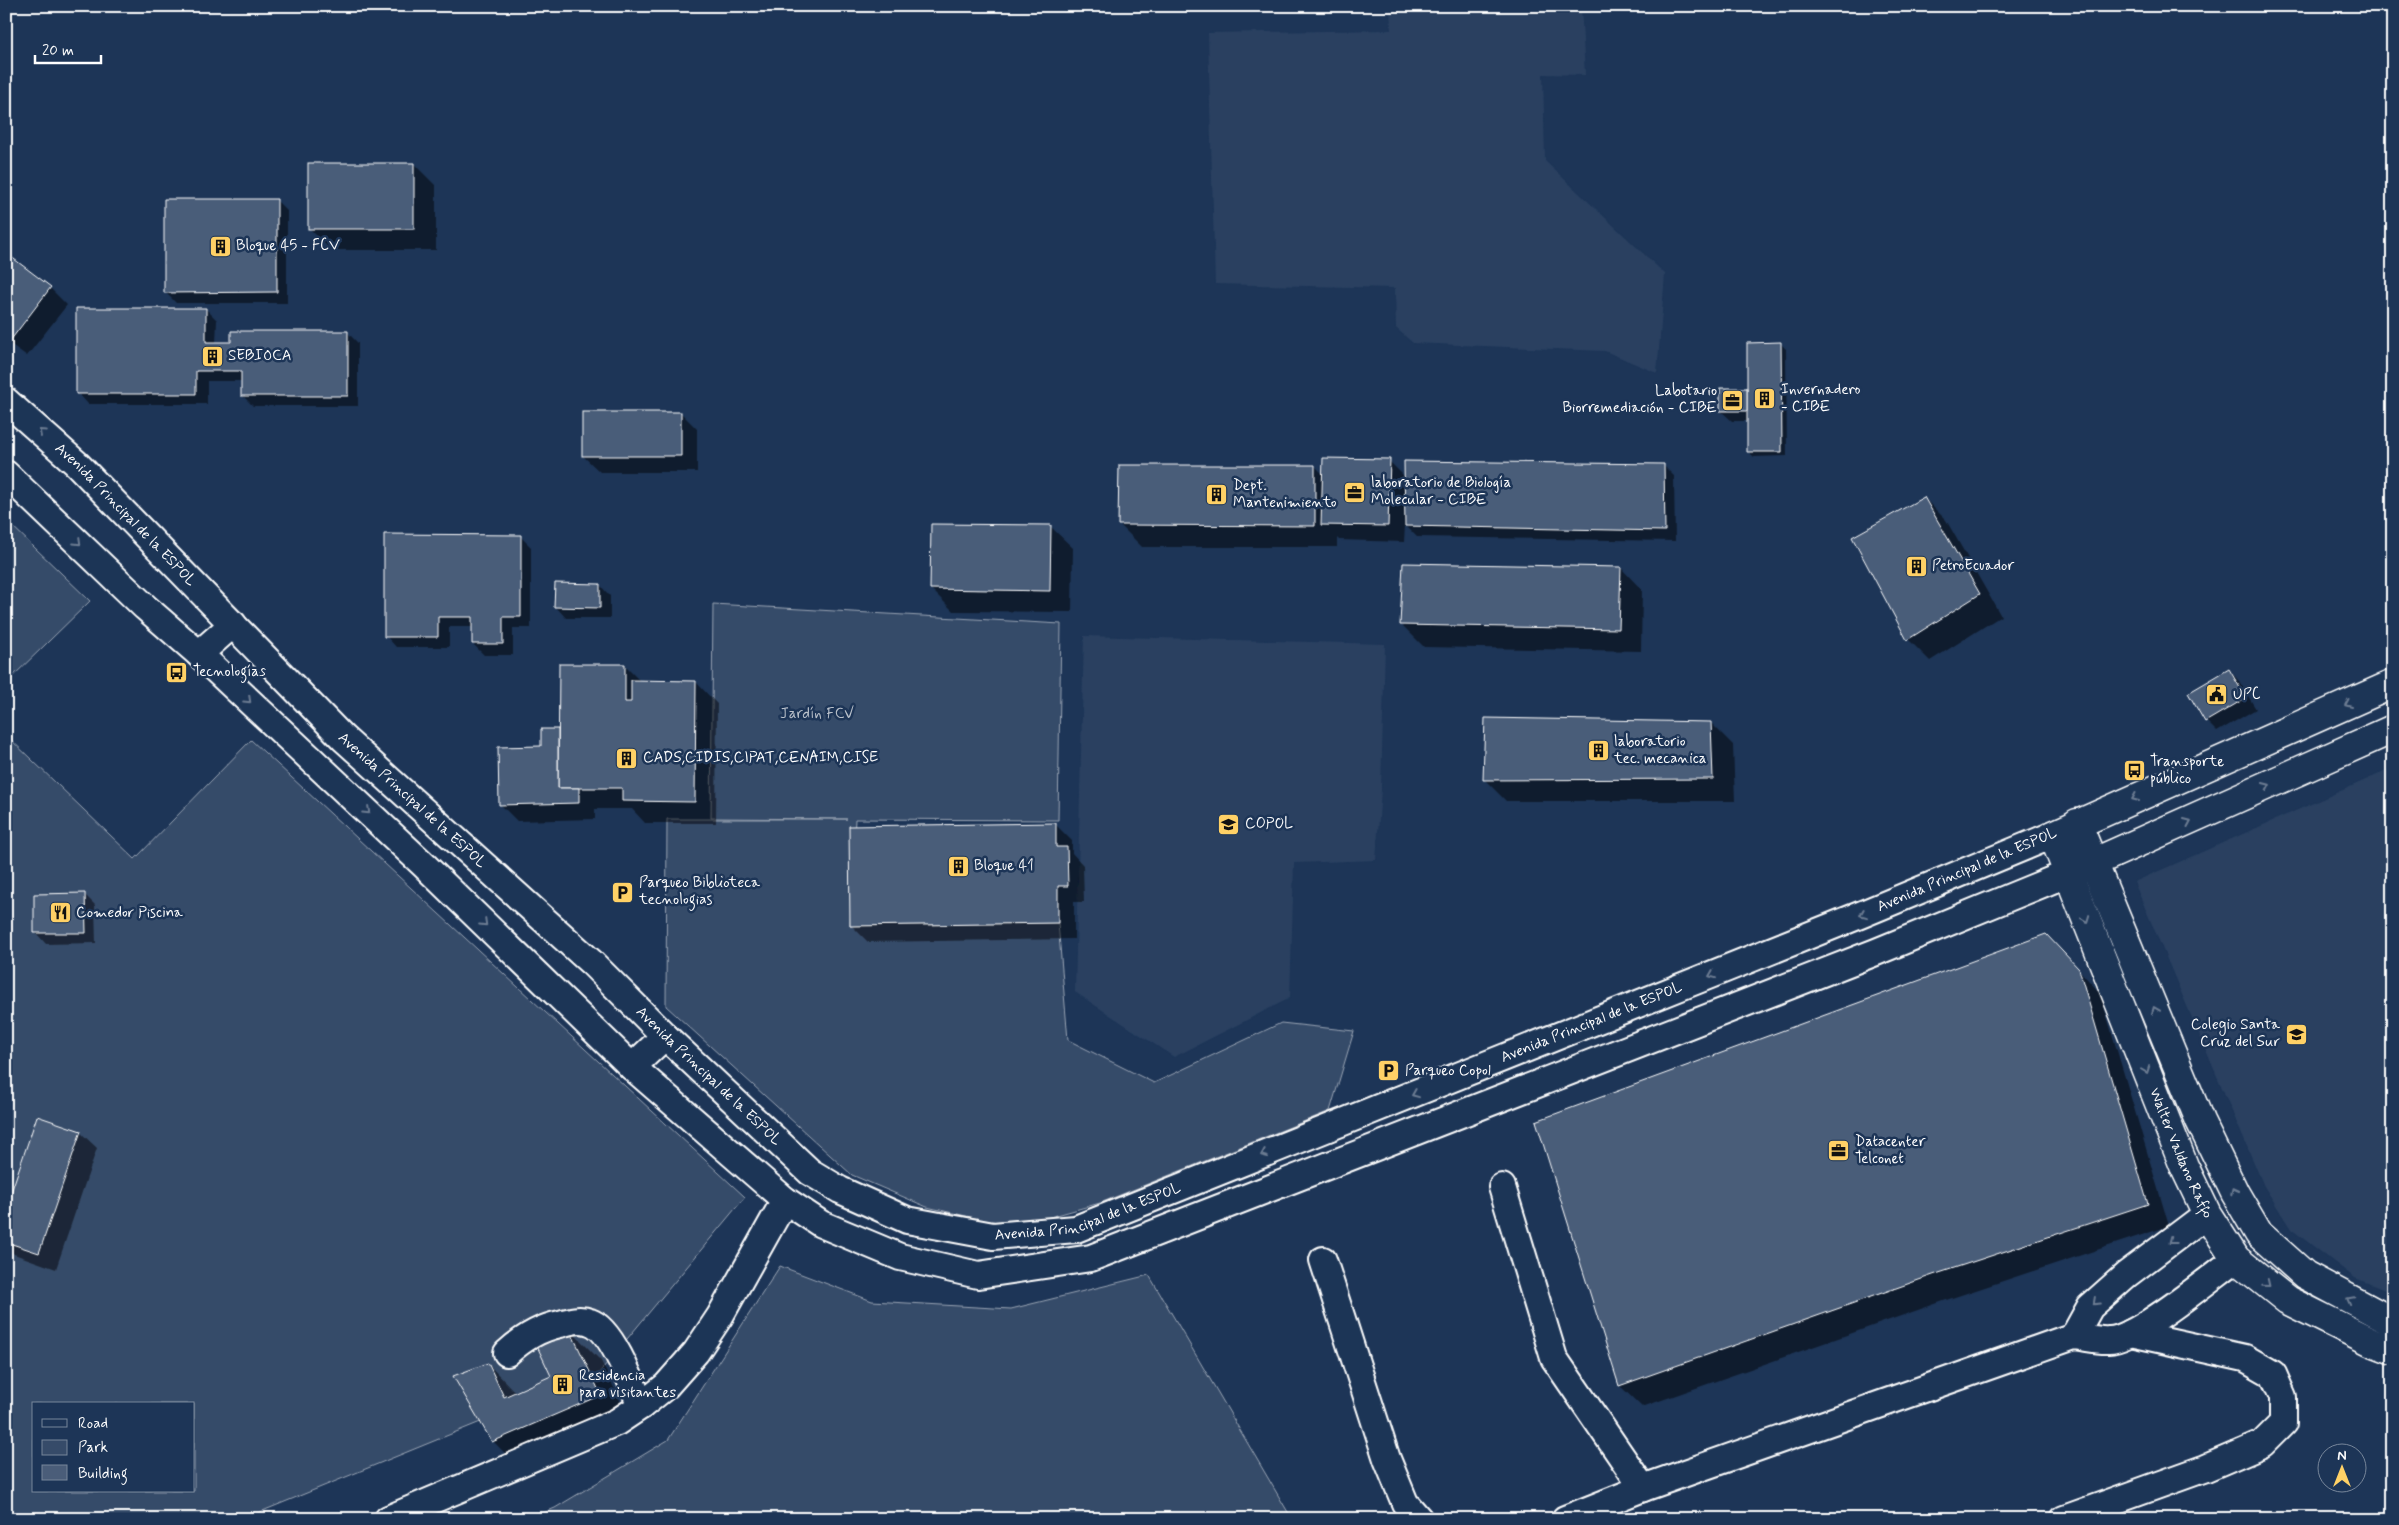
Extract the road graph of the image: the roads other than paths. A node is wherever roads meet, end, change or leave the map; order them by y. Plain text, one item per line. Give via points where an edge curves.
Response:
1 (6, 401) edge
2 (6, 474) edge
3 (233, 624) junction
4 (199, 654) junction
5 (2393, 684) edge
6 (2393, 729) edge
7 (2077, 823) junction
8 (447, 834) junction
9 (2053, 835) junction
10 (2095, 863) junction
11 (424, 865) junction
12 (2068, 873) junction
13 (665, 1036) junction
14 (632, 1067) junction
15 (2200, 1121) junction
16 (2170, 1132) junction
17 (1502, 1187) dead end
18 (840, 1190) junction
19 (784, 1200) junction
20 (2207, 1214) junction
21 (821, 1224) junction
22 (2236, 1259) junction
23 (1323, 1260) dead end
24 (2393, 1322) edge
25 (2132, 1333) junction
26 (2074, 1336) junction
27 (2393, 1350) edge
28 (506, 1353) dead end
29 (641, 1406) junction
30 (1643, 1488) junction
31 (388, 1519) edge
32 (1419, 1519) edge
33 (1565, 1519) edge
34 (2064, 1519) edge

3 -> 1 street, Avenida Principal de la ESPOL via 77,464
2 -> 4 street via 144,607
3 - 4 street
3 - 8 street, Avenida Principal de la ESPOL via 343,738
4 -> 11 street
5 -> 7 main road, Avenida Principal de la ESPOL
10 -> 6 main road
7 - 9 main road, Avenida Principal de la ESPOL
7 - 10 main road, Walter Valdano Raffo
8 - 11 street
8 - 13 street, Avenida Principal de la ESPOL via 592,964
9 - 12 main road, Walter Valdano Raffo
9 -> 18 street, Avenida Principal de la ESPOL via 1076,1230 992,1236 907,1220
10 - 12 main road
15 -> 10 main road, Walter Valdano Raffo
11 -> 14 street
12 -> 16 main road, Walter Valdano Raffo
12 - 21 street via 1876,952 1091,1258 978,1275 900,1258
13 - 14 street
13 - 18 street, Avenida Principal de la ESPOL via 810,1172
14 - 19 street
15 - 16 main road
24 -> 15 main road, Walter Valdano Raffo via 2305,1276 2259,1234
16 - 20 main road, Walter Valdano Raffo
17 - 30 street via 1554,1358
18 - 21 street
19 - 21 street
19 - 29 street via 720,1316 696,1352 666,1386
20 - 22 main road, Walter Valdano Raffo
20 -> 26 street via 2126,1275 2090,1307
22 - 25 street
22 -> 27 main road, Walter Valdano Raffo via 2287,1300
23 - 32 street via 1388,1459 1405,1503
25 - 26 street via 2110,1341
25 - 34 street via 2245,1358 2266,1370 2272,1374 2283,1397 2283,1423 2262,1444 2206,1468
26 - 30 street
28 - 29 street via 520,1341 552,1326 577,1320 592,1322 607,1336
29 - 31 street via 617,1422
30 - 33 street

